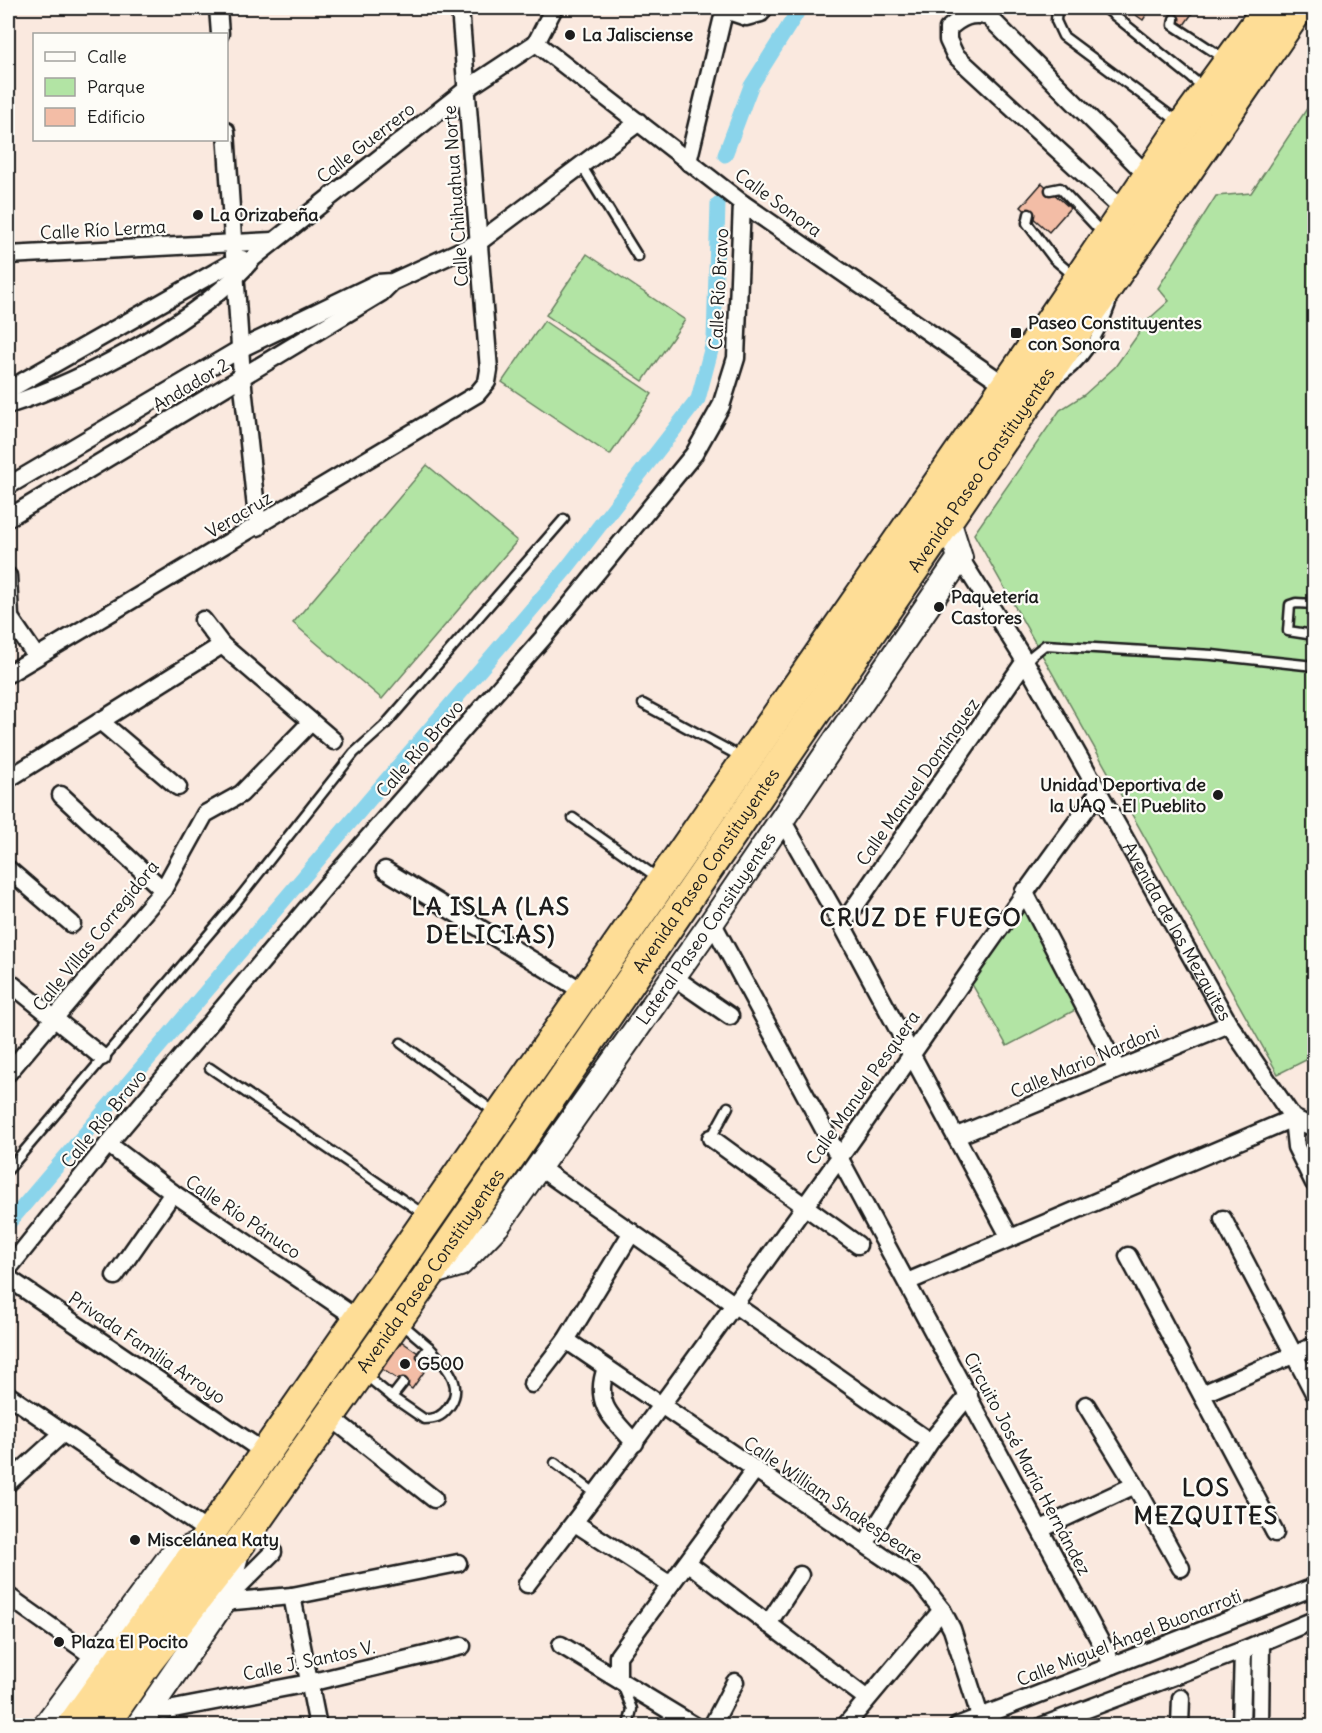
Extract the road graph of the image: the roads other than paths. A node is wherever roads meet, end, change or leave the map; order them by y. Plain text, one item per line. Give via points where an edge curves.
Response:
1 (218, 8) edge
2 (460, 8) edge
3 (554, 8) edge
4 (764, 8) edge
5 (1057, 8) edge
6 (1105, 8) edge
7 (725, 9) edge
8 (1294, 11) edge
9 (1174, 19) dead end
10 (220, 33) edge
11 (536, 43) junction
12 (1230, 62) junction
13 (468, 88) junction
14 (1208, 92) junction
15 (639, 122) junction
16 (1183, 125) junction
17 (227, 141) edge
18 (581, 165) junction
19 (693, 166) junction
20 (1148, 176) junction
21 (1050, 190) dead end
22 (738, 199) junction
23 (1124, 211) junction
24 (1029, 214) dead end
25 (1106, 237) junction
26 (234, 242) junction
27 (273, 242) junction
28 (479, 242) junction
29 (8, 255) edge
30 (638, 257) dead end
31 (253, 258) junction
32 (235, 261) junction
33 (236, 278) junction
34 (1078, 279) junction
35 (392, 282) junction
36 (240, 349) junction
37 (242, 376) junction
38 (486, 382) joint
39 (1005, 385) junction
40 (8, 390) edge
41 (8, 405) edge
42 (8, 486) edge
43 (8, 518) edge
44 (564, 519) dead end
45 (948, 520) junction
46 (258, 527) junction
47 (960, 558) junction
48 (8, 576) edge
49 (1314, 604) edge
50 (9, 616) edge
51 (203, 620) dead end
52 (1314, 634) edge
53 (222, 645) junction
54 (36, 656) junction
55 (1025, 661) junction
56 (1314, 666) edge
57 (8, 674) edge
58 (643, 704) dead end
59 (100, 721) junction
60 (312, 722) junction
61 (334, 741) dead end
62 (745, 759) junction
63 (8, 779) edge
64 (178, 787) dead end
65 (1098, 793) junction
66 (61, 795) dead end
67 (573, 818) dead end
68 (782, 820) junction
69 (8, 868) edge
70 (385, 870) dead end
71 (661, 880) junction
72 (164, 890) junction
73 (1024, 891) junction
74 (712, 922) junction
75 (72, 924) dead end
76 (842, 926) junction
77 (672, 976) junction
78 (8, 981) edge
79 (584, 992) junction
80 (729, 1016) dead end
81 (55, 1020) junction
82 (1229, 1024) junction
83 (401, 1043) dead end
84 (911, 1054) junction
85 (102, 1057) junction
86 (210, 1068) dead end
87 (1117, 1069) junction
88 (8, 1073) edge
89 (728, 1107) dead end
90 (499, 1115) junction
91 (1293, 1118) junction
92 (1314, 1128) edge
93 (957, 1136) junction
94 (711, 1138) joint
95 (1314, 1139) edge
96 (108, 1144) junction
97 (1296, 1147) junction
98 (839, 1157) junction
99 (540, 1168) junction
100 (8, 1170) edge
101 (1314, 1183) edge
102 (173, 1193) junction
103 (804, 1206) junction
104 (428, 1217) junction
105 (1223, 1219) dead end
106 (632, 1232) junction
107 (1009, 1236) junction
108 (858, 1245) dead end
109 (1128, 1256) dead end
110 (8, 1269) edge
111 (430, 1273) junction
112 (115, 1276) dead end
113 (8, 1278) edge
114 (907, 1282) junction
115 (735, 1304) junction
116 (396, 1318) junction
117 (358, 1319) junction
118 (566, 1340) junction
119 (1314, 1346) edge
120 (429, 1347) junction
121 (1296, 1354) junction
122 (422, 1356) dead end
123 (606, 1368) junction
124 (359, 1370) junction
125 (403, 1383) dead end
126 (532, 1384) dead end
127 (1314, 1393) edge
128 (1202, 1394) junction
129 (8, 1395) edge
130 (969, 1395) junction
131 (392, 1397) junction
132 (1086, 1405) dead end
133 (661, 1407) junction
134 (328, 1415) junction
135 (62, 1434) junction
136 (930, 1442) junction
137 (634, 1443) junction
138 (264, 1452) junction
139 (555, 1463) dead end
140 (754, 1471) junction
141 (8, 1483) edge
142 (1135, 1485) junction
143 (597, 1494) junction
144 (434, 1499) dead end
145 (575, 1523) junction
146 (1041, 1529) junction
147 (1275, 1533) dead end
148 (207, 1537) junction
149 (240, 1543) junction
150 (865, 1544) junction
151 (273, 1552) dead end
152 (458, 1563) dead end
153 (688, 1563) junction
154 (1181, 1568) dead end
155 (800, 1575) dead end
156 (527, 1584) dead end
157 (669, 1584) junction
158 (1314, 1587) edge
159 (8, 1596) edge
160 (292, 1596) junction
161 (223, 1602) junction
162 (942, 1610) junction
163 (1314, 1620) edge
164 (768, 1623) junction
165 (1261, 1642) junction
166 (561, 1645) dead end
167 (462, 1646) dead end
168 (1242, 1650) junction
169 (138, 1654) junction
170 (94, 1657) junction
171 (1113, 1665) junction
172 (618, 1679) junction
173 (735, 1682) dead end
174 (309, 1683) junction
175 (866, 1698) junction
176 (1181, 1698) dead end
177 (163, 1711) junction
178 (980, 1716) junction
179 (45, 1725) edge
180 (72, 1725) edge
181 (103, 1725) edge
182 (138, 1725) edge
183 (153, 1725) edge
184 (318, 1725) edge
185 (628, 1725) edge
186 (695, 1725) edge
187 (712, 1725) edge
188 (845, 1725) edge
189 (957, 1725) edge
190 (1042, 1725) edge
191 (1180, 1725) edge
192 (1241, 1725) edge
193 (1260, 1725) edge

1 - 10 street
2 - 13 street, Calle Chihuahua Norte
3 - 11 street
4 - 7 street via 761,13 746,17
5 - 16 lane via 1056,21 1063,36
6 - 14 lane
7 - 19 street
8 - 12 highway, Avenida Paseo Constituyentes
8 - 45 highway, Avenida Paseo Constituyentes
9 - 12 lane via 1173,25
11 - 13 street, Calle Guerrero
11 - 15 street, Calle Sonora
12 - 14 highway, Avenida Paseo Constituyentes
13 - 27 street, Calle Guerrero
13 - 28 street, Calle Chihuahua Norte
14 - 16 highway, Avenida Paseo Constituyentes
15 - 18 street, Andador 2
15 - 19 street, Calle Sonora
16 - 20 highway, Avenida Paseo Constituyentes
17 - 26 street
18 - 28 street, Andador 2
18 - 30 lane
19 - 22 street, Calle Sonora
20 - 23 highway, Avenida Paseo Constituyentes
20 - 23 street via 989,17 960,17 948,29 955,56
21 - 25 lane via 1060,188
22 - 39 street, Calle Sonora
22 - 96 street, Calle Río Bravo via 736,358 720,406 694,454 543,638
23 - 25 highway, Avenida Paseo Constituyentes
24 - 34 lane via 1027,223 1054,259
25 - 34 highway, Avenida Paseo Constituyentes
26 - 27 street, Calle Río Lerma
26 - 29 street, Calle Río Lerma
26 - 32 street
27 - 31 street, Calle Guerrero
28 - 35 street, Andador 2
28 - 38 street, Calle Chihuahua Norte via 489,369
31 - 32 street, Calle Guerrero
31 - 33 street, Calle Guerrero
32 - 33 street
32 - 40 street, Calle Guerrero
33 - 36 street
33 - 41 street, Calle Guerrero via 108,363
34 - 39 highway, Avenida Paseo Constituyentes
35 - 36 street, Andador 2 via 377,283
35 - 37 street, Andador 2 via 381,293
36 - 37 street
36 - 42 street, Andador 2
37 - 43 street, Andador 2
37 - 46 street
38 - 46 street, Veracruz via 477,394
39 - 62 highway, Avenida Paseo Constituyentes
44 - 85 lane via 384,726 354,753 237,901
45 - 47 street, Avenida de los Mezquites
45 - 111 highway, Avenida Paseo Constituyentes
46 - 54 street, Veracruz
47 - 55 street, Avenida de los Mezquites
47 - 68 street, Lateral Paseo Consituyentes
48 - 50 street
49 - 52 lane via 1290,605 1287,627 1288,631
50 - 54 street
51 - 53 street
53 - 59 street
53 - 60 street
54 - 57 street, Veracruz
55 - 56 lane via 1045,645 1212,655
55 - 65 street, Avenida de los Mezquites
55 - 76 street, Calle Manuel Domínguez
58 - 62 lane
59 - 63 street
59 - 64 street
60 - 61 street
60 - 72 street, Calle Villas Corregidora via 241,794 206,814
62 - 71 highway, Avenida Paseo Constituyentes
65 - 73 street, Calle Manuel Pesquera
65 - 82 street, Avenida de los Mezquites
66 - 72 street
67 - 71 lane
68 - 74 street, Lateral Paseo Consituyentes
68 - 76 street
69 - 75 street
70 - 79 street
71 - 79 highway, Avenida Paseo Constituyentes
72 - 81 street, Calle Villas Corregidora
73 - 84 street, Calle Manuel Pesquera
73 - 87 street
74 - 77 street, Lateral Paseo Consituyentes
74 - 98 street, Circuito José María Hernández
76 - 84 street
77 - 80 street
77 - 99 street, Lateral Paseo Consituyentes
78 - 81 street
79 - 90 highway, Avenida Paseo Constituyentes
81 - 85 street
81 - 88 street, Calle Villas Corregidora
82 - 87 street, Calle Mario Nardoni
82 - 91 street, Avenida de los Mezquites
83 - 90 lane
84 - 93 street
84 - 98 street, Calle Manuel Pesquera
85 - 100 lane
86 - 104 lane
87 - 93 street, Calle Mario Nardoni
89 - 94 lane
90 - 104 highway, Avenida Paseo Constituyentes
91 - 92 street
91 - 97 street, Avenida de los Mezquites
91 - 107 street
93 - 107 street
94 - 103 street
95 - 97 street
96 - 102 street, Calle Río Pánuco
96 - 110 street, Calle Río Bravo
97 - 101 street, Avenida de los Mezquites
98 - 103 street, Calle Manuel Pesquera
98 - 114 street, Circuito José María Hernández
99 - 106 street
99 - 111 street, Lateral Paseo Consituyentes via 497,1226 460,1264
102 - 112 street
102 - 117 street, Calle Río Pánuco
103 - 108 street
103 - 115 street, Calle Manuel Pesquera
104 - 117 highway, Avenida Paseo Constituyentes
105 - 121 street
106 - 115 street
106 - 118 street
107 - 114 street
109 - 128 street
111 - 116 highway, Avenida Paseo Constituyentes
113 - 138 street, Privada Familia Arroyo
114 - 130 street, Circuito José María Hernández
115 - 133 street, Calle Manuel Pesquera
115 - 136 street
116 - 120 lane
116 - 124 highway, Avenida Paseo Constituyentes
117 - 138 highway, Avenida Paseo Constituyentes
118 - 123 street, Calle William Shakespeare
118 - 126 street
119 - 121 street
120 - 122 lane
120 - 131 lane via 450,1371 456,1389 453,1402 442,1415 424,1419
121 - 127 street
121 - 128 street
123 - 133 street, Calle William Shakespeare
123 - 137 street via 600,1383 602,1400 608,1414
124 - 131 lane
124 - 134 highway, Avenida Paseo Constituyentes
125 - 131 lane
128 - 147 street
129 - 135 street
130 - 136 street
130 - 146 street, Circuito José María Hernández
132 - 142 street
133 - 137 street, Calle Manuel Pesquera
133 - 140 street, Calle William Shakespeare
134 - 144 street
134 - 149 highway, Avenida Paseo Constituyentes
135 - 141 street
135 - 148 street
136 - 150 street
137 - 143 street, Calle Manuel Pesquera
138 - 148 highway, Avenida Paseo Constituyentes
139 - 143 lane
140 - 150 street, Calle William Shakespeare
140 - 153 street
142 - 146 street
142 - 154 street
143 - 145 street, Calle Manuel Pesquera
145 - 156 street, Calle Manuel Pesquera
145 - 157 street
146 - 171 street, Circuito José María Hernández
148 - 169 highway, Avenida Paseo Constituyentes
148 - 170 street via 171,1556
149 - 161 street
149 - 169 highway, Avenida Paseo Constituyentes
150 - 162 street, Calle William Shakespeare via 920,1582
151 - 161 street
152 - 160 street
153 - 157 street
153 - 164 street
155 - 164 street
157 - 172 street via 618,1656
158 - 171 street, Calle Miguel Ángel Buonarroti
159 - 170 street
160 - 161 street
160 - 174 street
161 - 177 street
161 - 182 street
162 - 175 street
162 - 178 street, Calle William Shakespeare via 952,1629
163 - 165 street
164 - 175 street
165 - 168 street
165 - 193 street
166 - 172 street
167 - 174 street, Calle J. Santos V.
168 - 190 street
168 - 192 street
169 - 180 highway, Avenida Paseo Constituyentes
169 - 181 highway, Avenida Paseo Constituyentes
170 - 179 street
171 - 178 street, Calle Miguel Ángel Buonarroti
172 - 185 lane via 632,1709
172 - 186 street
173 - 187 street
174 - 177 street, Calle J. Santos V.
174 - 184 street
175 - 188 street
176 - 191 street
177 - 183 street
178 - 189 street, Calle Miguel Ángel Buonarroti

